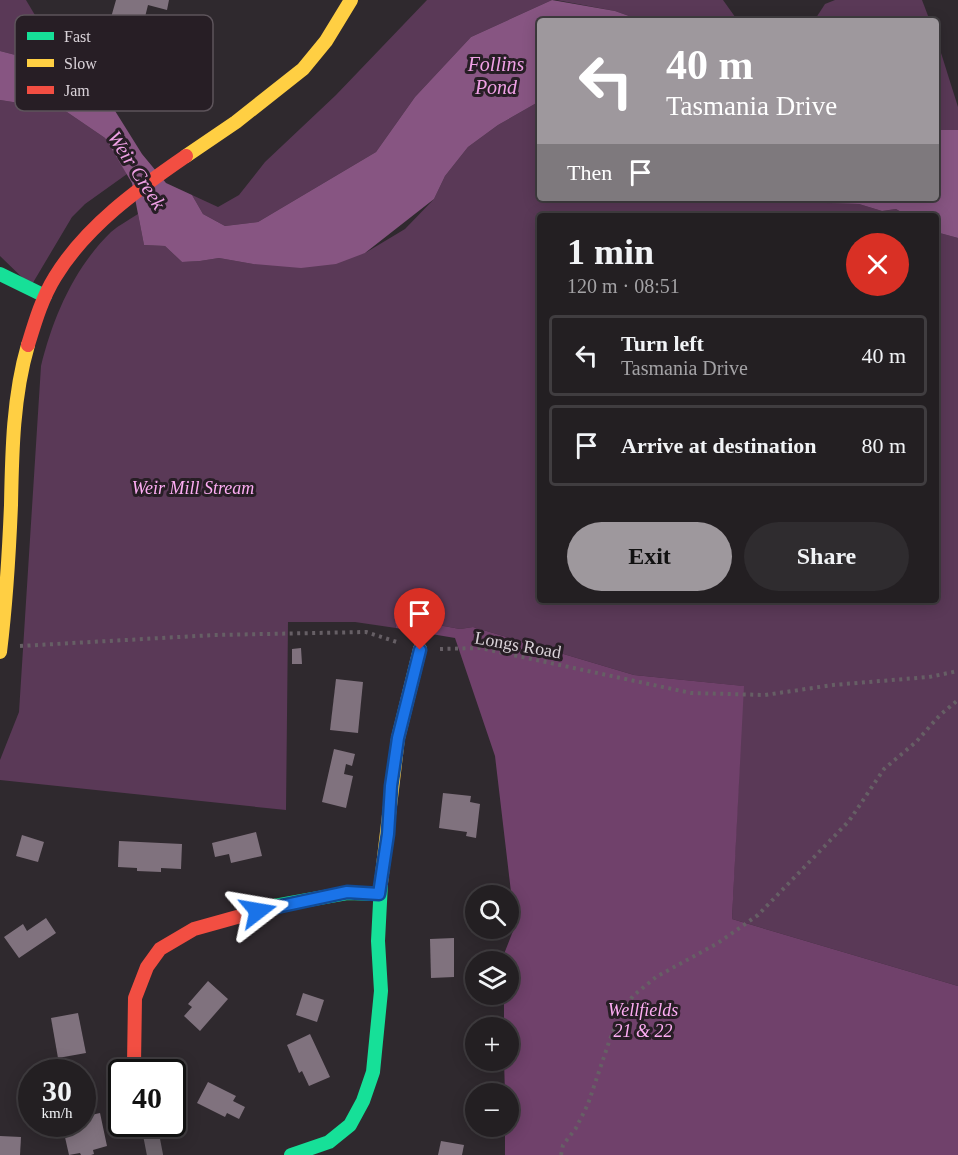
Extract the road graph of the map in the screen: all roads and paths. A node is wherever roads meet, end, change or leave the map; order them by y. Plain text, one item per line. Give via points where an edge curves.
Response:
1 (351, 0) edge
2 (0, 274) edge
3 (45, 296) junction
4 (1, 647) edge
5 (420, 650) junction
6 (0, 652) edge
7 (958, 671) edge
8 (958, 700) edge
9 (379, 894) junction
10 (134, 1059) edge
11 (152, 1137) edge
12 (155, 1155) edge
13 (291, 1155) edge
14 (561, 1155) edge

1 - 3 street via 308,64 90,231
2 - 3 street
3 - 4 street via 23,362 18,394
4 - 5 path, Longs Road via 214,635 366,632
4 - 6 street
5 - 7 path, Longs Road via 480,648 691,693 765,694
5 - 9 street via 398,738
8 - 14 path via 884,769 849,821 758,915 718,943 656,977 633,996 619,1017 588,1104
9 - 10 street via 347,892 274,906 194,929 160,949 147,967 135,998
9 - 13 street via 381,992 373,1072 351,1125 329,1142
11 - 12 street

